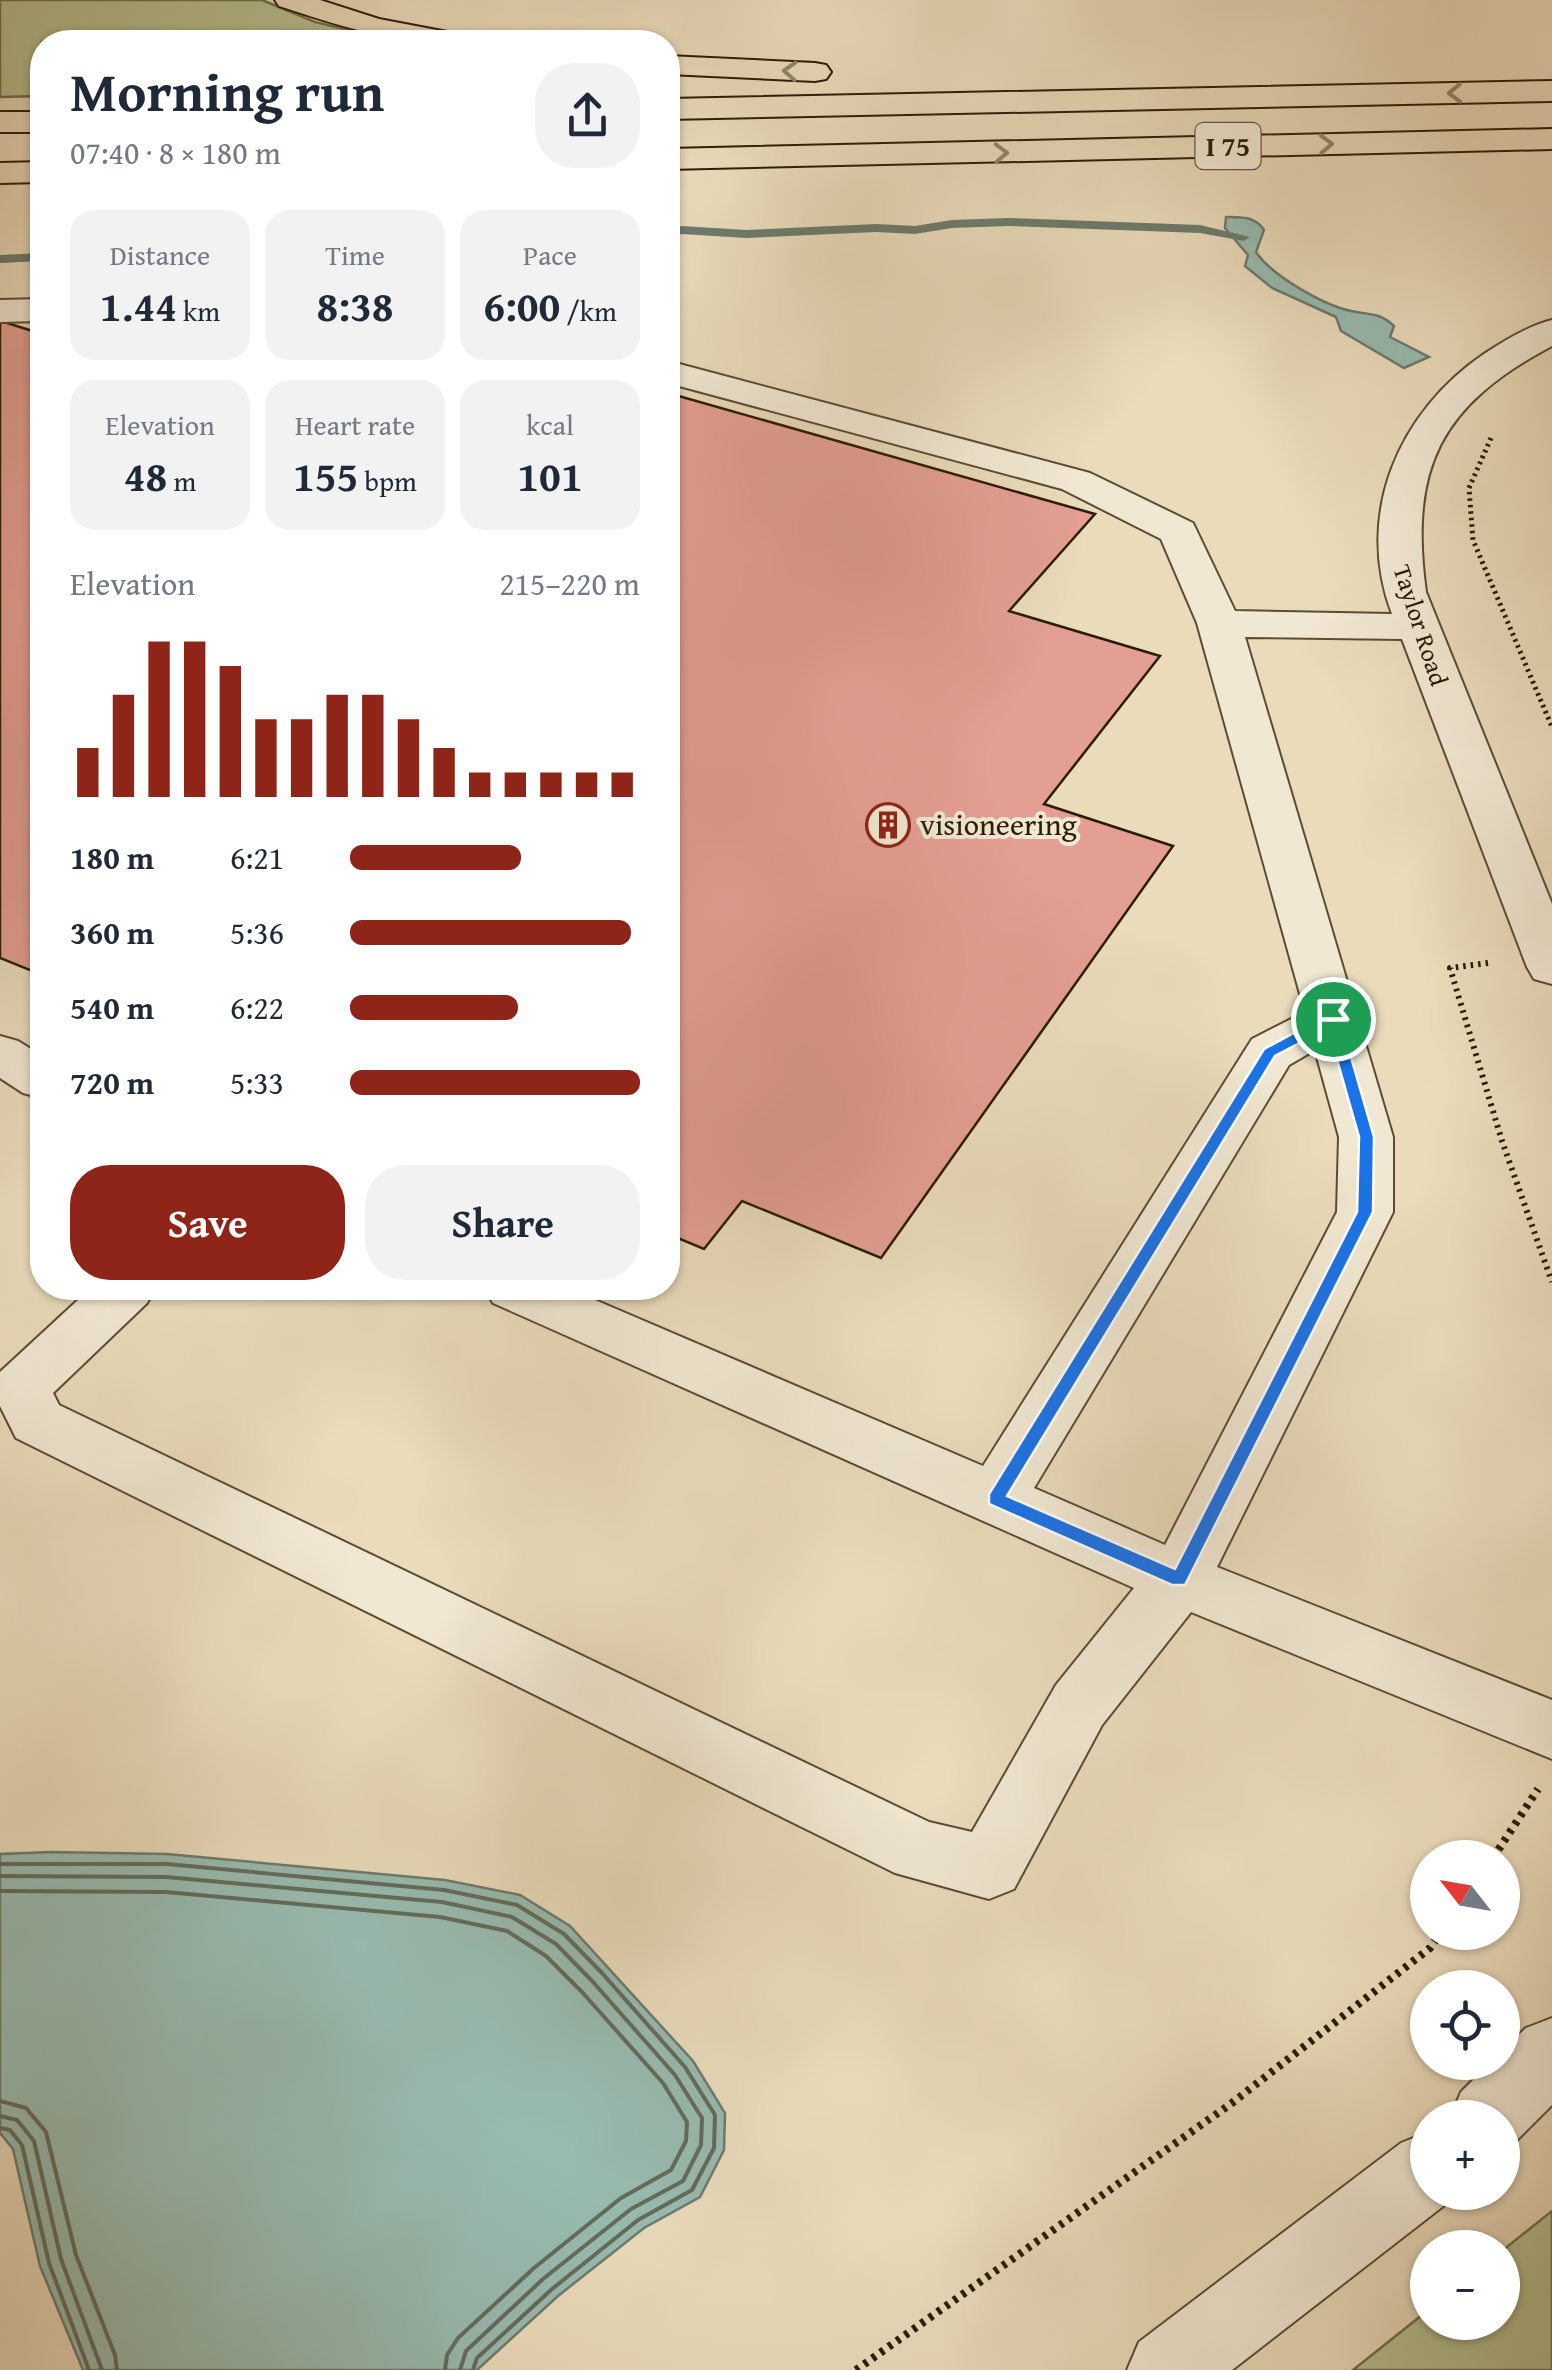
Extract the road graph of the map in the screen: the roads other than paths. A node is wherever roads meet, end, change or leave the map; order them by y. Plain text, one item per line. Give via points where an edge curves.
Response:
1 (290, 0) edge
2 (389, 30) edge
3 (680, 66) edge
4 (1552, 91) edge
5 (1307, 96) junction
6 (680, 109) edge
7 (0, 122) edge
8 (30, 122) edge
9 (1552, 138) edge
10 (680, 160) edge
11 (30, 172) edge
12 (0, 173) edge
13 (30, 310) edge
14 (0, 311) edge
15 (1552, 331) edge
16 (680, 375) edge
17 (1219, 622) junction
18 (1417, 626) junction
19 (1529, 849) edge
20 (1552, 967) edge
21 (1333, 1019) junction
22 (0, 1054) edge
23 (30, 1073) edge
24 (114, 1300) edge
25 (540, 1300) edge
26 (995, 1499) junction
27 (1179, 1579) junction
28 (1548, 1755) edge
29 (1552, 2053) edge
30 (1505, 2100) edge
31 (1410, 2184) edge
32 (1167, 2370) edge

1 - 2 highway
5 -> 3 highway
4 -> 5 highway, I 75
5 - 6 highway, I 75
7 - 8 highway
10 -> 9 highway, I 75
11 - 12 highway
13 - 14 street
15 - 18 street, Taylor Road via 1466,387 1433,422 1410,463 1396,532
16 - 17 street via 1076,482 1178,532
17 - 18 street
17 - 21 street
18 - 19 street, Taylor Road
19 - 20 street, Taylor Road
21 - 26 street via 1270,1052
21 - 27 street via 1366,1137 1365,1212
22 - 23 street
24 - 27 street via 21,1388 36,1420 918,1851 989,1866 1079,1706
25 - 26 street
26 - 27 street
27 - 28 street
29 - 30 street
31 - 32 street

